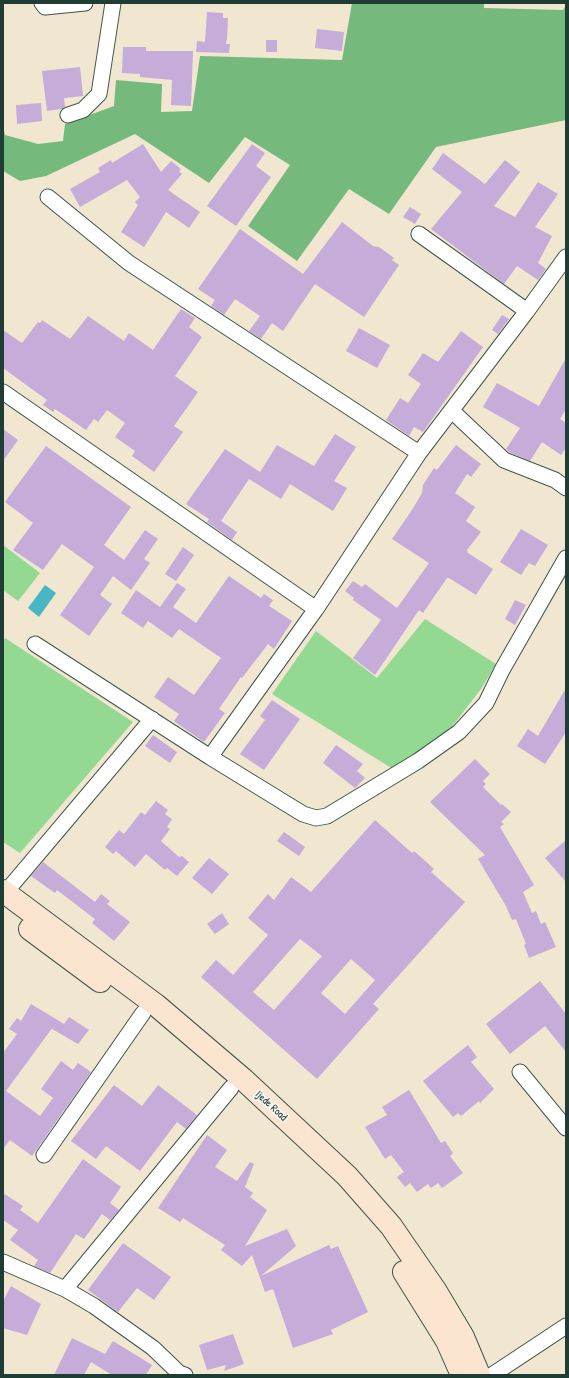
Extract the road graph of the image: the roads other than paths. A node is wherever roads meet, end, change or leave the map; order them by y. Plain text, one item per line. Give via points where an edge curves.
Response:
1 (42, 3) edge
2 (85, 3) edge
3 (113, 3) edge
4 (68, 115) dead end
5 (48, 197) dead end
6 (419, 234) dead end
7 (566, 257) edge
8 (527, 312) junction
9 (3, 392) edge
10 (452, 411) junction
11 (419, 453) junction
12 (566, 488) edge
13 (566, 558) edge
14 (316, 609) junction
15 (34, 644) dead end
16 (152, 719) junction
17 (210, 757) junction
18 (4, 897) edge
19 (67, 947) junction
20 (143, 1013) junction
21 (520, 1072) dead end
22 (231, 1088) junction
23 (566, 1128) edge
24 (44, 1155) dead end
25 (3, 1264) edge
26 (65, 1289) junction
27 (566, 1326) edge
28 (181, 1374) edge
29 (462, 1375) edge
30 (479, 1375) edge
31 (492, 1375) edge

1 - 2 street via 44,7
3 - 4 street via 99,94 83,110
5 - 11 street via 129,263
6 - 8 street
7 - 8 street
8 - 10 street
9 - 14 street
10 - 11 street
10 - 12 street via 504,460 555,480
11 - 14 street
13 - 17 street via 486,702 459,732 418,761 327,816 316,818 303,814
14 - 17 street
15 - 16 street
16 - 17 street
16 - 18 street
18 - 19 main road, Ijede Road
19 - 20 main road, Ijede Road
19 - 30 main road, Ijede Road via 156,1005 347,1176 391,1226 435,1290 462,1337
20 - 22 main road, Ijede Road
20 - 24 street
21 - 23 street
22 - 26 street
22 - 29 main road, Ijede Road via 334,1183 376,1232 420,1295 447,1341
25 - 26 street
26 - 28 street via 94,1306 153,1348
27 - 31 street

